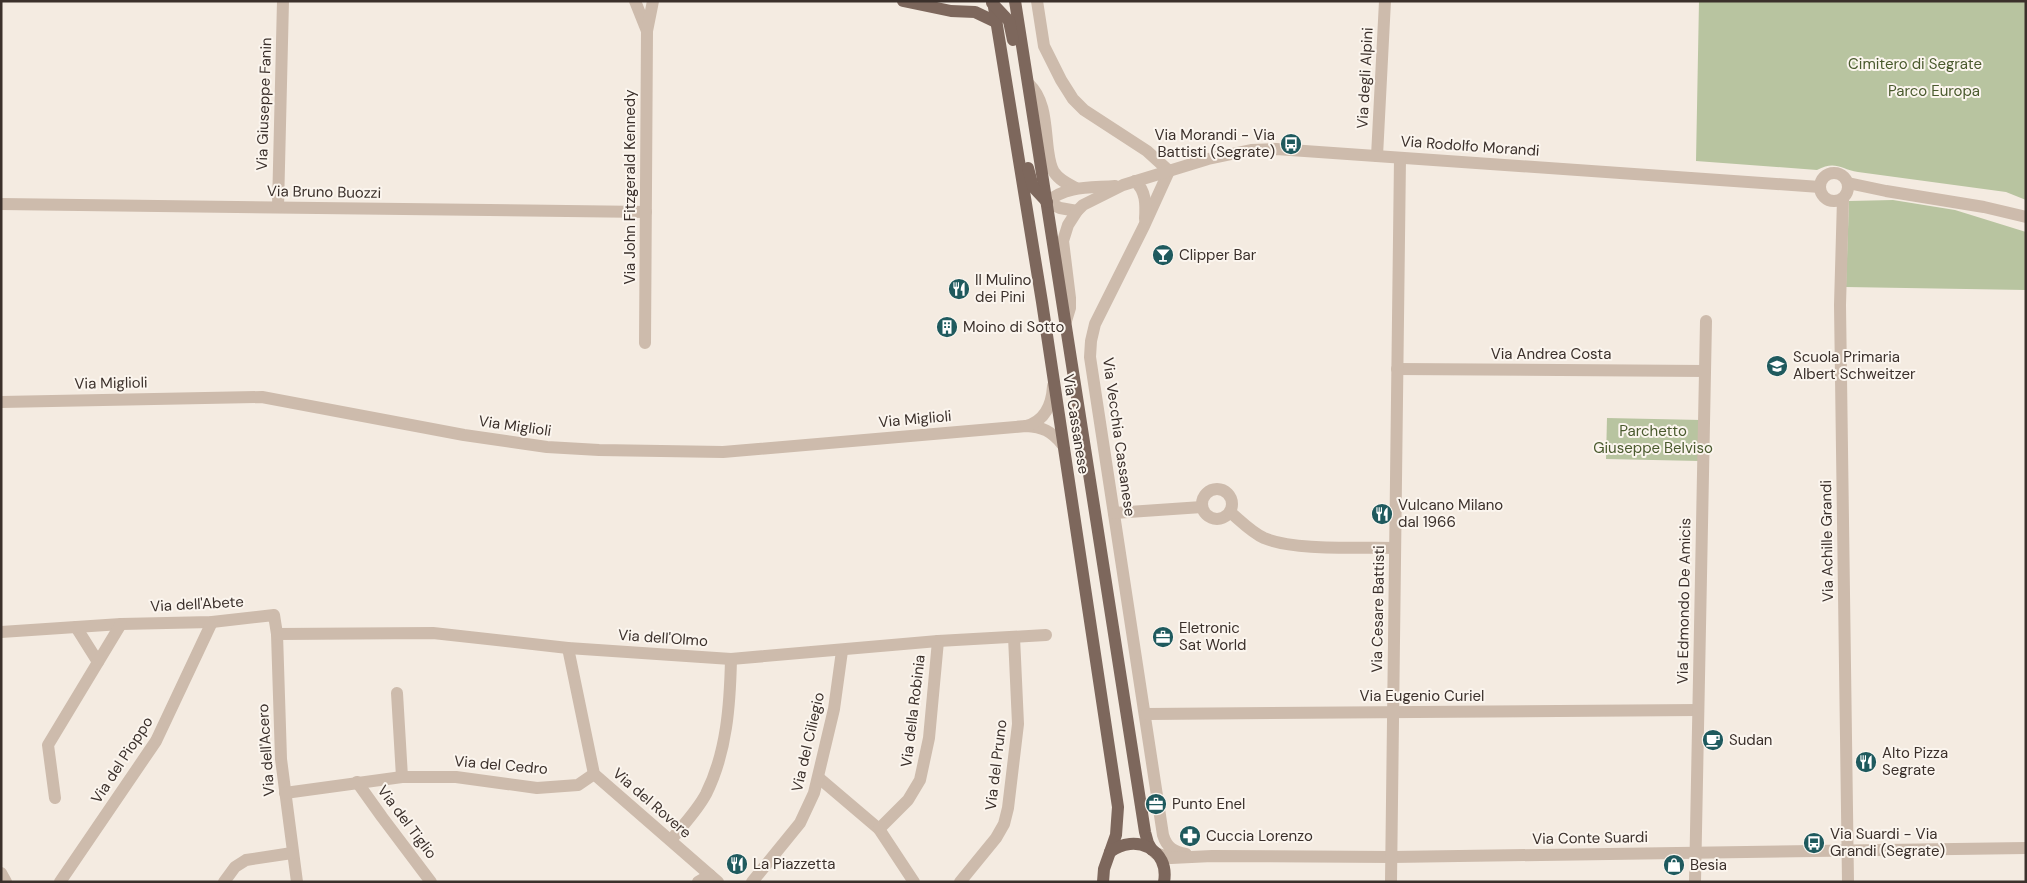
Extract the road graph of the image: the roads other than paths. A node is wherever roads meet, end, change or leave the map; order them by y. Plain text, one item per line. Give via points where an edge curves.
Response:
1 (283, 1) edge
2 (635, 1) edge
3 (653, 1) edge
4 (899, 1) edge
5 (904, 1) edge
6 (1015, 1) edge
7 (1037, 1) edge
8 (1385, 1) edge
9 (993, 2) edge
10 (976, 12) junction
11 (996, 22) junction
12 (647, 31) junction
13 (1029, 84) junction
14 (1016, 142) junction
15 (1377, 156) junction
16 (1400, 158) junction
17 (1169, 171) junction
18 (1129, 183) junction
19 (1820, 187) junction
20 (1076, 188) junction
21 (1846, 192) junction
22 (1047, 202) junction
23 (1, 204) edge
24 (278, 207) junction
25 (1077, 211) junction
26 (646, 212) junction
27 (2026, 217) edge
28 (1030, 223) junction
29 (1144, 226) junction
30 (1066, 321) junction
31 (1706, 321) dead end
32 (645, 343) dead end
33 (1397, 369) junction
34 (1705, 371) junction
35 (1053, 382) junction
36 (1, 402) edge
37 (1026, 426) junction
38 (1062, 444) junction
39 (1202, 507) junction
40 (1230, 512) junction
41 (1114, 513) junction
42 (1395, 548) junction
43 (274, 615) joint
44 (212, 622) junction
45 (121, 624) junction
46 (76, 626) junction
47 (1, 632) edge
48 (277, 634) junction
49 (1046, 635) dead end
50 (1014, 637) junction
51 (938, 641) junction
52 (568, 648) junction
53 (842, 651) junction
54 (731, 658) junction
55 (98, 662) junction
56 (397, 693) dead end
57 (1698, 710) junction
58 (1393, 712) junction
59 (1146, 714) junction
60 (594, 774) junction
61 (402, 777) junction
62 (819, 778) junction
63 (357, 782) junction
64 (285, 793) junction
65 (55, 798) dead end
66 (879, 830) junction
67 (671, 840) junction
68 (2026, 848) edge
69 (1847, 849) junction
70 (1110, 852) junction
71 (1154, 852) junction
72 (1695, 852) junction
73 (292, 853) junction
74 (1206, 856) junction
75 (1392, 857) junction
76 (714, 878) edge
77 (60, 882) edge
78 (224, 882) edge
79 (297, 882) edge
80 (431, 882) edge
81 (698, 882) edge
82 (752, 882) edge
83 (914, 882) edge
84 (960, 882) edge
85 (1104, 882) edge
86 (1164, 882) edge
87 (1391, 882) edge
88 (1695, 882) edge
89 (1848, 882) edge

1 - 24 street, Via Giuseppe Fanin
2 - 12 street, Via John Fitzgerald Kennedy
3 - 12 street, Via John Fitzgerald Kennedy
4 - 5 main road
5 - 10 main road via 950,12
6 - 13 main road, Via Cassanese
7 - 17 street via 1044,46 1074,99 1084,110 1147,151
8 - 15 street, Via degli Alpini
9 - 10 main road
9 - 11 main road, Via Cassanese
9 - 13 main road via 1009,21 1018,67
10 - 11 main road
11 - 14 main road, Via Cassanese
12 - 26 street, Via John Fitzgerald Kennedy
13 - 20 street via 1042,104 1053,171
13 - 22 main road, Via Cassanese
14 - 22 main road via 1024,150 1033,187
14 - 28 main road, Via Cassanese
15 - 16 street, Via Rodolfo Morandi
15 - 17 street, Via Rodolfo Morandi via 1264,149 1222,155
16 - 19 street, Via Rodolfo Morandi
16 - 33 street, Via Cesare Battisti
17 - 18 street, Via Rodolfo Morandi
17 - 29 street, Via Vecchia Cassanese
18 - 20 street, Via Rodolfo Morandi
18 - 25 street, Via Rodolfo Morandi via 1091,200
18 - 29 street via 1144,193
19 - 21 street via 1828,200 1837,201
19 - 21 street via 1826,176 1834,173 1844,176
20 - 22 street, Via Rodolfo Morandi via 1057,194
21 - 27 street via 1886,192
21 - 69 street, Via Achille Grandi via 1840,305
22 - 25 street
22 - 28 main road
22 - 30 main road, Via Cassanese
23 - 24 street, Via Bruno Buozzi
24 - 26 street, Via Bruno Buozzi
25 - 30 street, Via Rodolfo Morandi via 1063,241 1070,298
26 - 32 street, Via John Fitzgerald Kennedy
28 - 35 main road, Via Cassanese
29 - 41 street, Via Vecchia Cassanese via 1095,324 1091,341 1090,357
30 - 71 main road, Via Cassanese via 1144,822 1148,843
31 - 34 street, Via Edmondo De Amicis
33 - 34 street, Via Andrea Costa
33 - 42 street, Via Cesare Battisti
34 - 57 street, Via Edmondo De Amicis
35 - 37 street via 1047,410 1038,421
35 - 38 main road, Via Cassanese
36 - 37 street, Via Miglioli via 262,397 464,435 546,447 599,450 722,452
37 - 38 street via 1046,429
38 - 70 main road, Via Cassanese via 1118,807 1116,835
39 - 40 street via 1209,517 1216,519 1224,518
39 - 40 street via 1206,493 1220,489 1231,498
39 - 41 street
40 - 42 street via 1251,530 1272,541 1295,546
41 - 59 street, Via Vecchia Cassanese
42 - 58 street, Via Cesare Battisti
43 - 44 street, Via dell'Abete
43 - 48 street, Via dell'Acero
44 - 45 street, Via dell'Abete
44 - 77 street, Via del Pioppo via 156,741
45 - 46 street, Via dell'Abete
45 - 55 street
46 - 47 street, Via dell'Abete
46 - 55 street
48 - 52 street, Via dell'Olmo via 433,633
48 - 64 street, Via dell'Acero
49 - 50 street, Via dell'Olmo
50 - 51 street, Via dell'Olmo
50 - 84 street, Via del Pruno via 1018,724 1007,813 996,838
51 - 53 street, Via dell'Olmo
51 - 66 street, Via della Robinia via 928,738 920,780 908,800
52 - 54 street, Via dell'Olmo
52 - 60 street, Via del Rovere
53 - 54 street, Via dell'Olmo
53 - 62 street, Via del Ciliegio
54 - 67 street via 729,710 715,771 700,804
55 - 65 street via 48,745
56 - 61 street
57 - 58 street, Via Eugenio Curiel
57 - 72 street, Via Edmondo De Amicis
58 - 59 street, Via Eugenio Curiel
58 - 75 street, Via Cesare Battisti
59 - 74 street, Via Vecchia Cassanese via 1167,846 1174,851
60 - 61 street, Via del Cedro via 578,784 537,788 456,777
60 - 67 street, Via del Rovere
61 - 63 street, Via del Cedro
62 - 66 street
62 - 82 street, Via del Ciliegio via 800,823
63 - 64 street, Via del Cedro
63 - 80 street, Via del Tiglio
64 - 73 street, Via dell'Acero
66 - 83 street
67 - 76 street, Via del Rovere
68 - 69 street, Via Conte Suardi
69 - 72 street, Via Conte Suardi
69 - 89 street, Via Achille Grandi
70 - 71 main road via 1135,843
70 - 85 main road, Via Cassanese via 1104,868
71 - 74 street, Via Conte Suardi via 1172,858
71 - 86 main road, Via Cassanese via 1165,870
72 - 75 street, Via Conte Suardi
72 - 88 street, Via Edmondo De Amicis
73 - 78 street via 242,862
73 - 79 street, Via dell'Acero
74 - 75 street, Via Conte Suardi
75 - 87 street, Via Cesare Battisti
76 - 81 street

